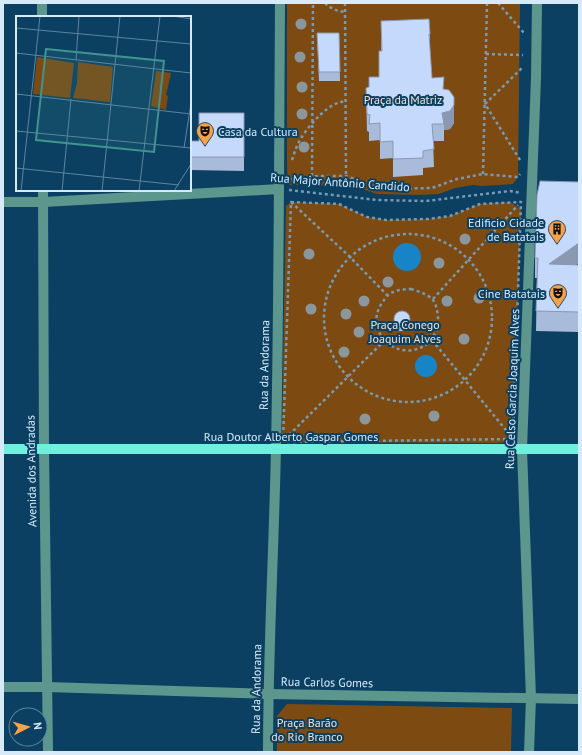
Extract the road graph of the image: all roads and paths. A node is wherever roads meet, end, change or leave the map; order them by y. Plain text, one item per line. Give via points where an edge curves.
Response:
1 (42, 3) edge
2 (280, 3) edge
3 (313, 3) edge
4 (325, 3) edge
5 (345, 3) edge
6 (487, 3) edge
7 (498, 3) edge
8 (537, 3) edge
9 (345, 12) junction
10 (42, 16) edge
11 (524, 33) dead end
12 (486, 54) junction
13 (523, 55) dead end
14 (523, 67) dead end
15 (346, 101) junction
16 (485, 104) junction
17 (312, 123) junction
18 (521, 162) dead end
19 (292, 165) dead end
20 (483, 174) junction
21 (289, 176) dead end
22 (346, 176) junction
23 (312, 177) junction
24 (518, 177) dead end
25 (279, 189) junction
26 (44, 191) edge
27 (535, 195) junction
28 (3, 202) edge
29 (44, 202) junction
30 (291, 202) junction
31 (521, 202) junction
32 (349, 256) junction
33 (469, 260) junction
34 (388, 295) junction
35 (432, 300) junction
36 (432, 340) junction
37 (384, 341) junction
38 (348, 376) junction
39 (464, 380) junction
40 (513, 439) junction
41 (279, 445) junction
42 (3, 449) edge
43 (44, 449) junction
44 (522, 449) junction
45 (579, 449) edge
46 (3, 687) edge
47 (48, 688) junction
48 (268, 694) junction
49 (531, 698) junction
50 (579, 699) edge
51 (48, 752) edge
52 (268, 752) edge
53 (529, 752) edge

1 - 10 street
2 - 25 street, Rua da Andorama
3 - 17 path
4 - 9 path via 330,8
5 - 9 path
6 - 12 path
7 - 11 path
8 - 27 street, Rua Celso Garcia Joaquim Alves
9 - 15 path
12 - 13 path
12 - 16 path
14 - 16 path
15 - 17 path via 333,105
15 - 22 path
16 - 18 path
16 - 20 path
17 - 19 path via 294,151
17 - 23 path
20 - 22 path via 457,179 432,188 384,189
20 - 24 path
21 - 23 path via 287,180
22 - 23 path
25 - 27 path, Rua Major Antônio Candido via 377,200 426,201 510,191
25 - 29 street, Rua Major Antônio Candido
25 - 41 street, Rua da Andorama
26 - 29 street, Avenida dos Andradas
27 - 44 street, Rua Celso Garcia Joaquim Alves
28 - 29 street, Rua Major Antônio Candido
29 - 43 street, Avenida dos Andradas
30 - 31 path via 339,204 367,217 386,220 428,220 450,216 480,204
30 - 32 path
30 - 41 path
31 - 33 path
31 - 40 path
32 - 33 path via 378,238 405,232 432,236 458,249
32 - 34 path
32 - 38 path via 335,273 324,299 323,328 331,355
33 - 35 path
33 - 39 path via 477,269 489,294 492,322 486,350 472,374
34 - 35 path via 411,289
34 - 37 path via 379,307 377,316 377,326
35 - 36 path via 438,317 438,328
36 - 37 path via 416,350 406,351 395,349
36 - 39 path
37 - 38 path
38 - 39 path via 370,394 396,402 424,401 450,391
38 - 41 path
39 - 40 path
40 - 41 path via 289,442
41 - 43 main road, Rua Doutor Alberto Gaspar Gomes
41 - 44 main road, Rua Doutor Alberto Gaspar Gomes
41 - 48 street, Rua da Andorama
42 - 43 main road, Rua Doutor Alberto Gaspar Gomes
43 - 47 street, Avenida dos Andradas
44 - 45 main road, Rua Doutor Alberto Gaspar Gomes
44 - 49 street, Rua Celso Garcia Joaquim Alves
46 - 47 street, Rua Carlos Gomes
47 - 48 street, Rua Carlos Gomes
47 - 51 street, Avenida dos Andradas
48 - 49 street, Rua Carlos Gomes
48 - 52 street, Rua da Andorama
49 - 50 street, Rua Carlos Gomes
49 - 53 street, Rua Celso Garcia Joaquim Alves

